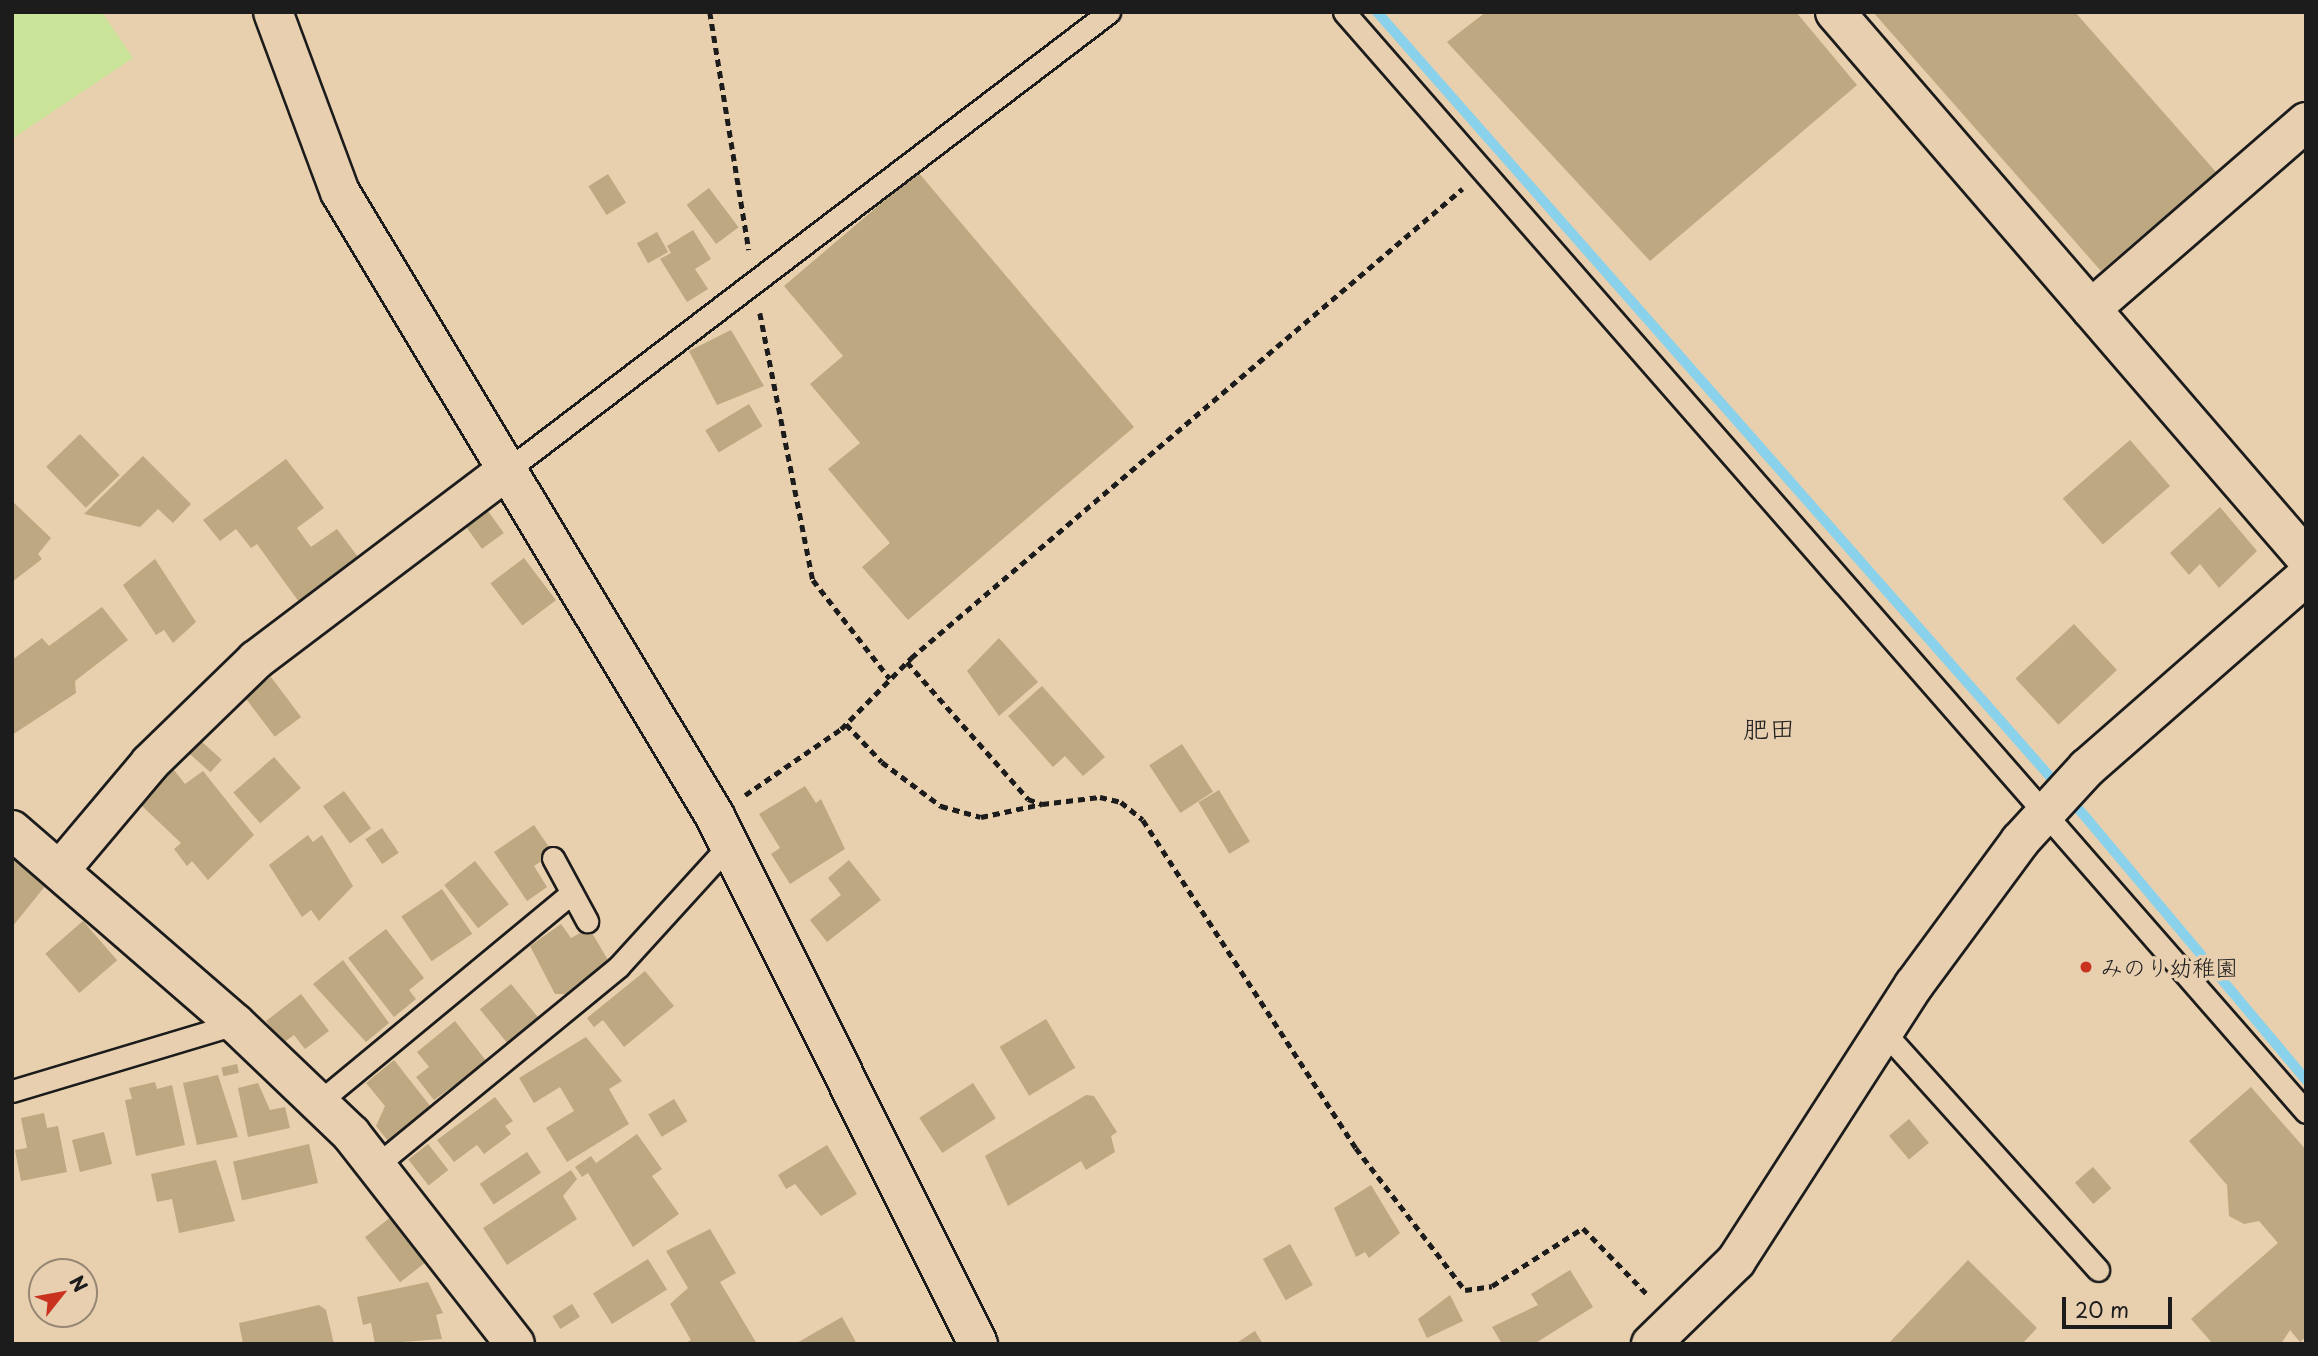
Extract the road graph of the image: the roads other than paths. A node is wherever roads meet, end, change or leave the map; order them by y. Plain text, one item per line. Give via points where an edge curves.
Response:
1 (273, 12) edge
2 (1109, 12) edge
3 (1344, 12) edge
4 (1835, 12) edge
5 (2306, 122) edge
6 (2091, 309) junction
7 (510, 468) junction
8 (2306, 558) edge
9 (2306, 576) edge
10 (2060, 797) junction
11 (12, 830) edge
12 (723, 830) junction
13 (553, 859) dead end
14 (60, 870) junction
15 (572, 893) junction
16 (587, 921) dead end
17 (236, 1024) junction
18 (1884, 1032) junction
19 (12, 1091) edge
20 (319, 1102) junction
21 (2306, 1112) edge
22 (377, 1165) junction
23 (2098, 1270) dead end
24 (1662, 1334) edge
25 (515, 1344) edge
26 (978, 1344) edge

1 - 7 street via 340,192
2 - 7 lane
3 - 10 lane
4 - 6 street
5 - 6 street
6 - 8 street
7 - 12 street
7 - 14 street via 256,660 150,763
9 - 10 street
10 - 18 street via 1994,873
10 - 21 lane
11 - 14 street
12 - 22 lane via 619,966
12 - 26 street
13 - 15 lane
14 - 17 street
15 - 16 lane
15 - 20 lane
17 - 19 lane
17 - 20 street
18 - 23 lane
18 - 24 street via 1737,1261
20 - 22 street
22 - 25 street

